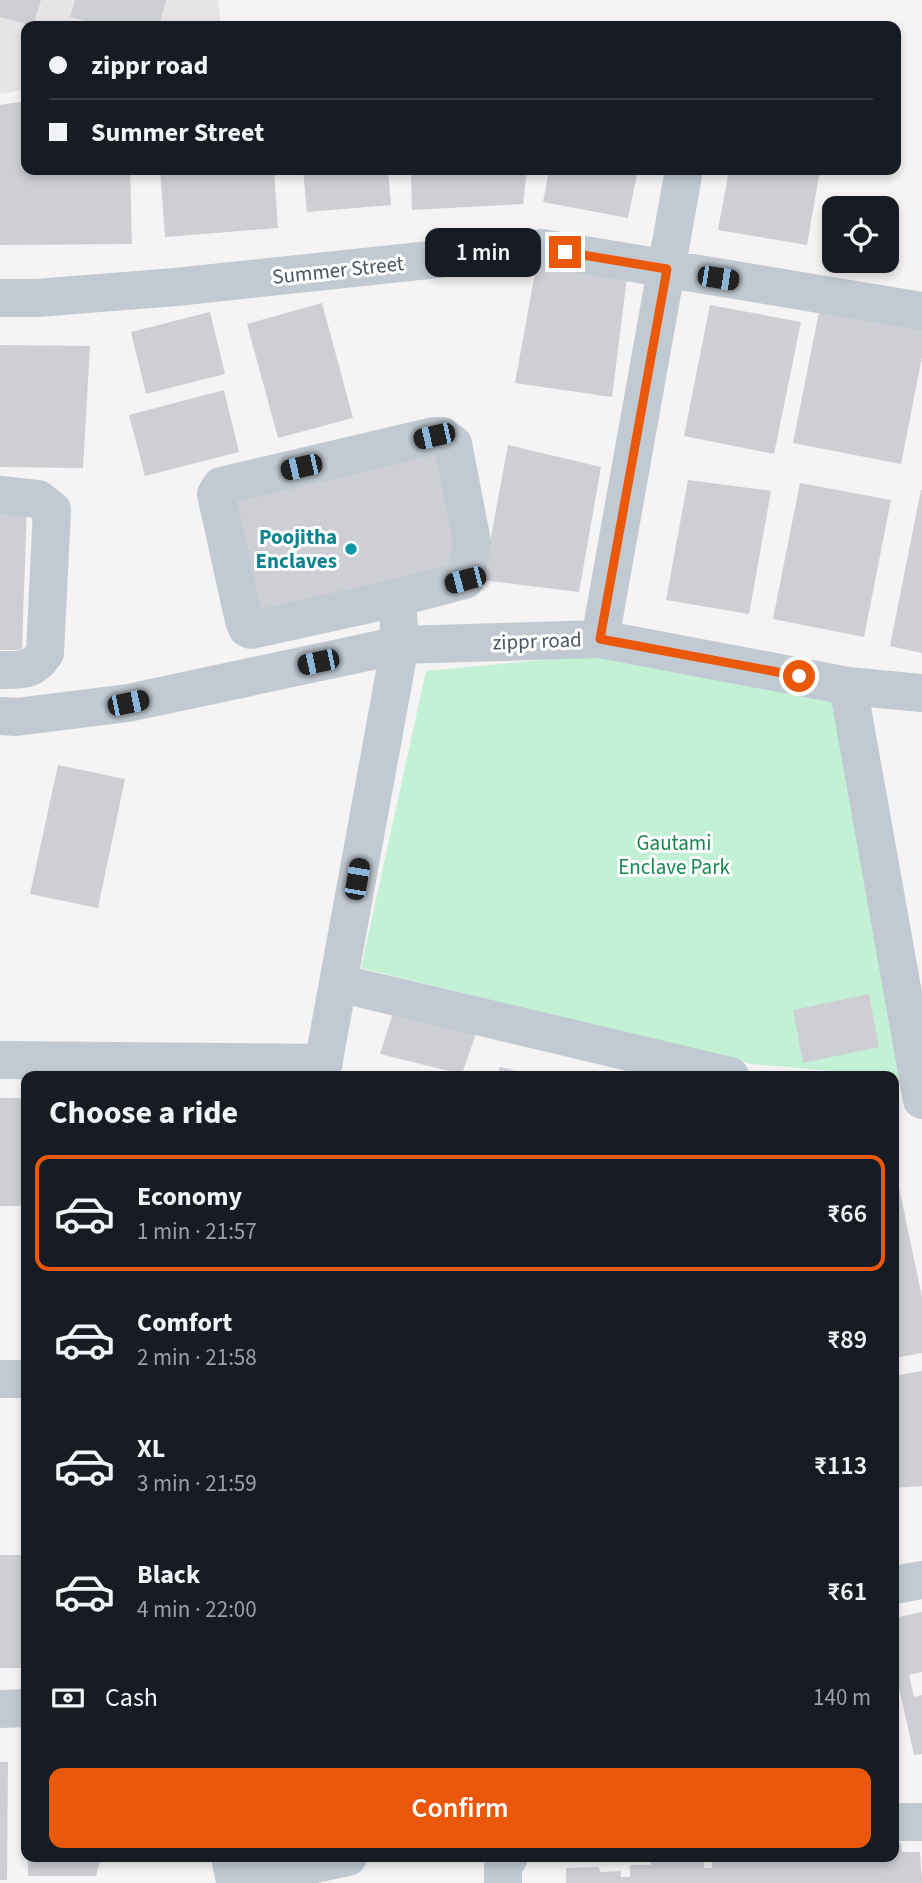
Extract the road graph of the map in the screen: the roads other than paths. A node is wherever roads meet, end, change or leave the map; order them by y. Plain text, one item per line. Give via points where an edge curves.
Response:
1 (683, 175) edge
2 (667, 269) junction
3 (0, 298) edge
4 (922, 312) edge
5 (0, 495) edge
6 (397, 597) junction
7 (600, 639) junction
8 (400, 645) junction
9 (0, 670) edge
10 (848, 686) junction
11 (922, 693) edge
12 (0, 716) edge
13 (338, 983) junction
14 (0, 1060) edge
15 (323, 1069) edge
16 (709, 1071) edge
17 (912, 1094) edge
18 (0, 1379) edge
19 (21, 1379) edge
20 (922, 1580) edge
21 (899, 1584) edge
22 (21, 1708) edge
23 (0, 1709) edge
24 (899, 1822) edge
25 (922, 1822) edge
26 (231, 1862) edge
27 (325, 1862) edge
28 (506, 1862) edge
29 (503, 1883) edge

1 - 2 street
2 - 3 street, Summer Street via 542,248 176,287
2 - 4 street, Summer Street
2 - 7 street
5 - 9 street via 38,499 52,510 45,653 37,665
6 - 6 street via 247,628 218,489 442,436 453,444 472,542 470,563 465,580
6 - 8 street
7 - 8 street, zippr road
7 - 10 street, zippr road
8 - 12 street, zippr road via 128,703
8 - 13 street
10 - 11 street, zippr road
10 - 17 street
13 - 15 street
13 - 16 street
14 - 15 street
18 - 19 street
20 - 21 street
22 - 23 street
24 - 25 street
26 - 27 street via 234,1877 240,1880
28 - 29 street

